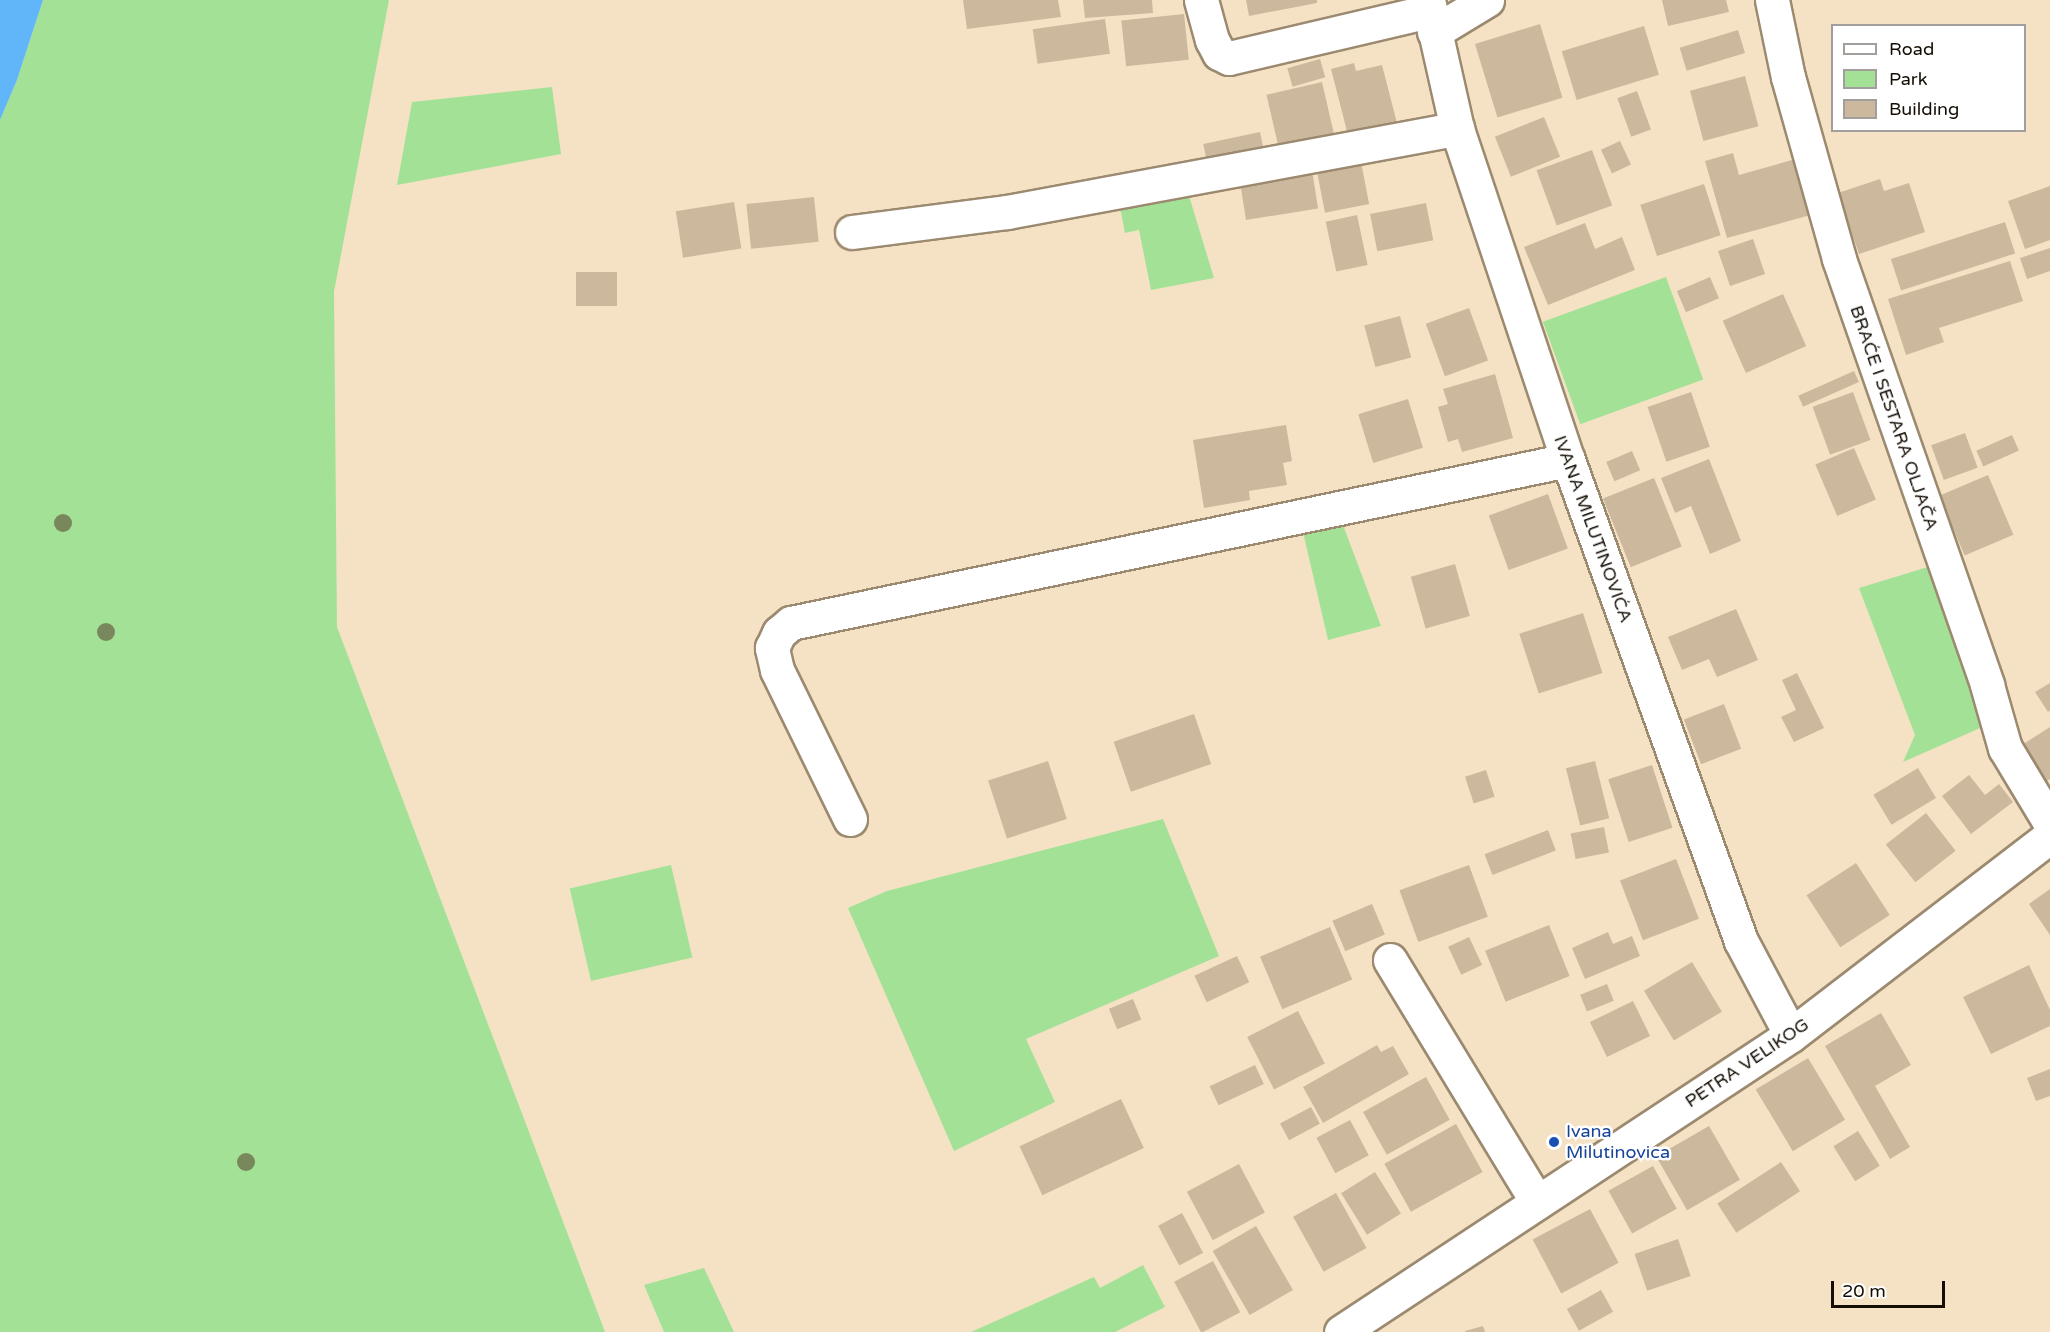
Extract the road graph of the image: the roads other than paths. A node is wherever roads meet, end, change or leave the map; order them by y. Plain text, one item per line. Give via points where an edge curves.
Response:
1 (1201, 0) edge
2 (1487, 0) edge
3 (1772, 0) edge
4 (1430, 14) edge
5 (1457, 129) junction
6 (852, 232) dead end
7 (1568, 460) junction
8 (850, 819) dead end
9 (2050, 823) edge
10 (2050, 836) edge
11 (1390, 960) dead end
12 (1791, 1035) junction
13 (1537, 1202) junction
14 (1341, 1332) edge

1 - 4 street via 1212,40 1220,53 1229,58
2 - 4 street
3 - 9 street, BRAĆE I SESTARA OLJAČA via 1788,77 1839,259 1987,685 2005,748
4 - 5 street, IVANA MILUTINOVIĆA
5 - 6 street via 1006,212
5 - 7 street, IVANA MILUTINOVIĆA
7 - 8 street via 791,623 779,633 772,648 777,670
7 - 12 street, IVANA MILUTINOVIĆA via 1742,941
10 - 12 street, PETRA VELIKOG
11 - 13 street
12 - 13 street, PETRA VELIKOG
13 - 14 street, PETRA VELIKOG

